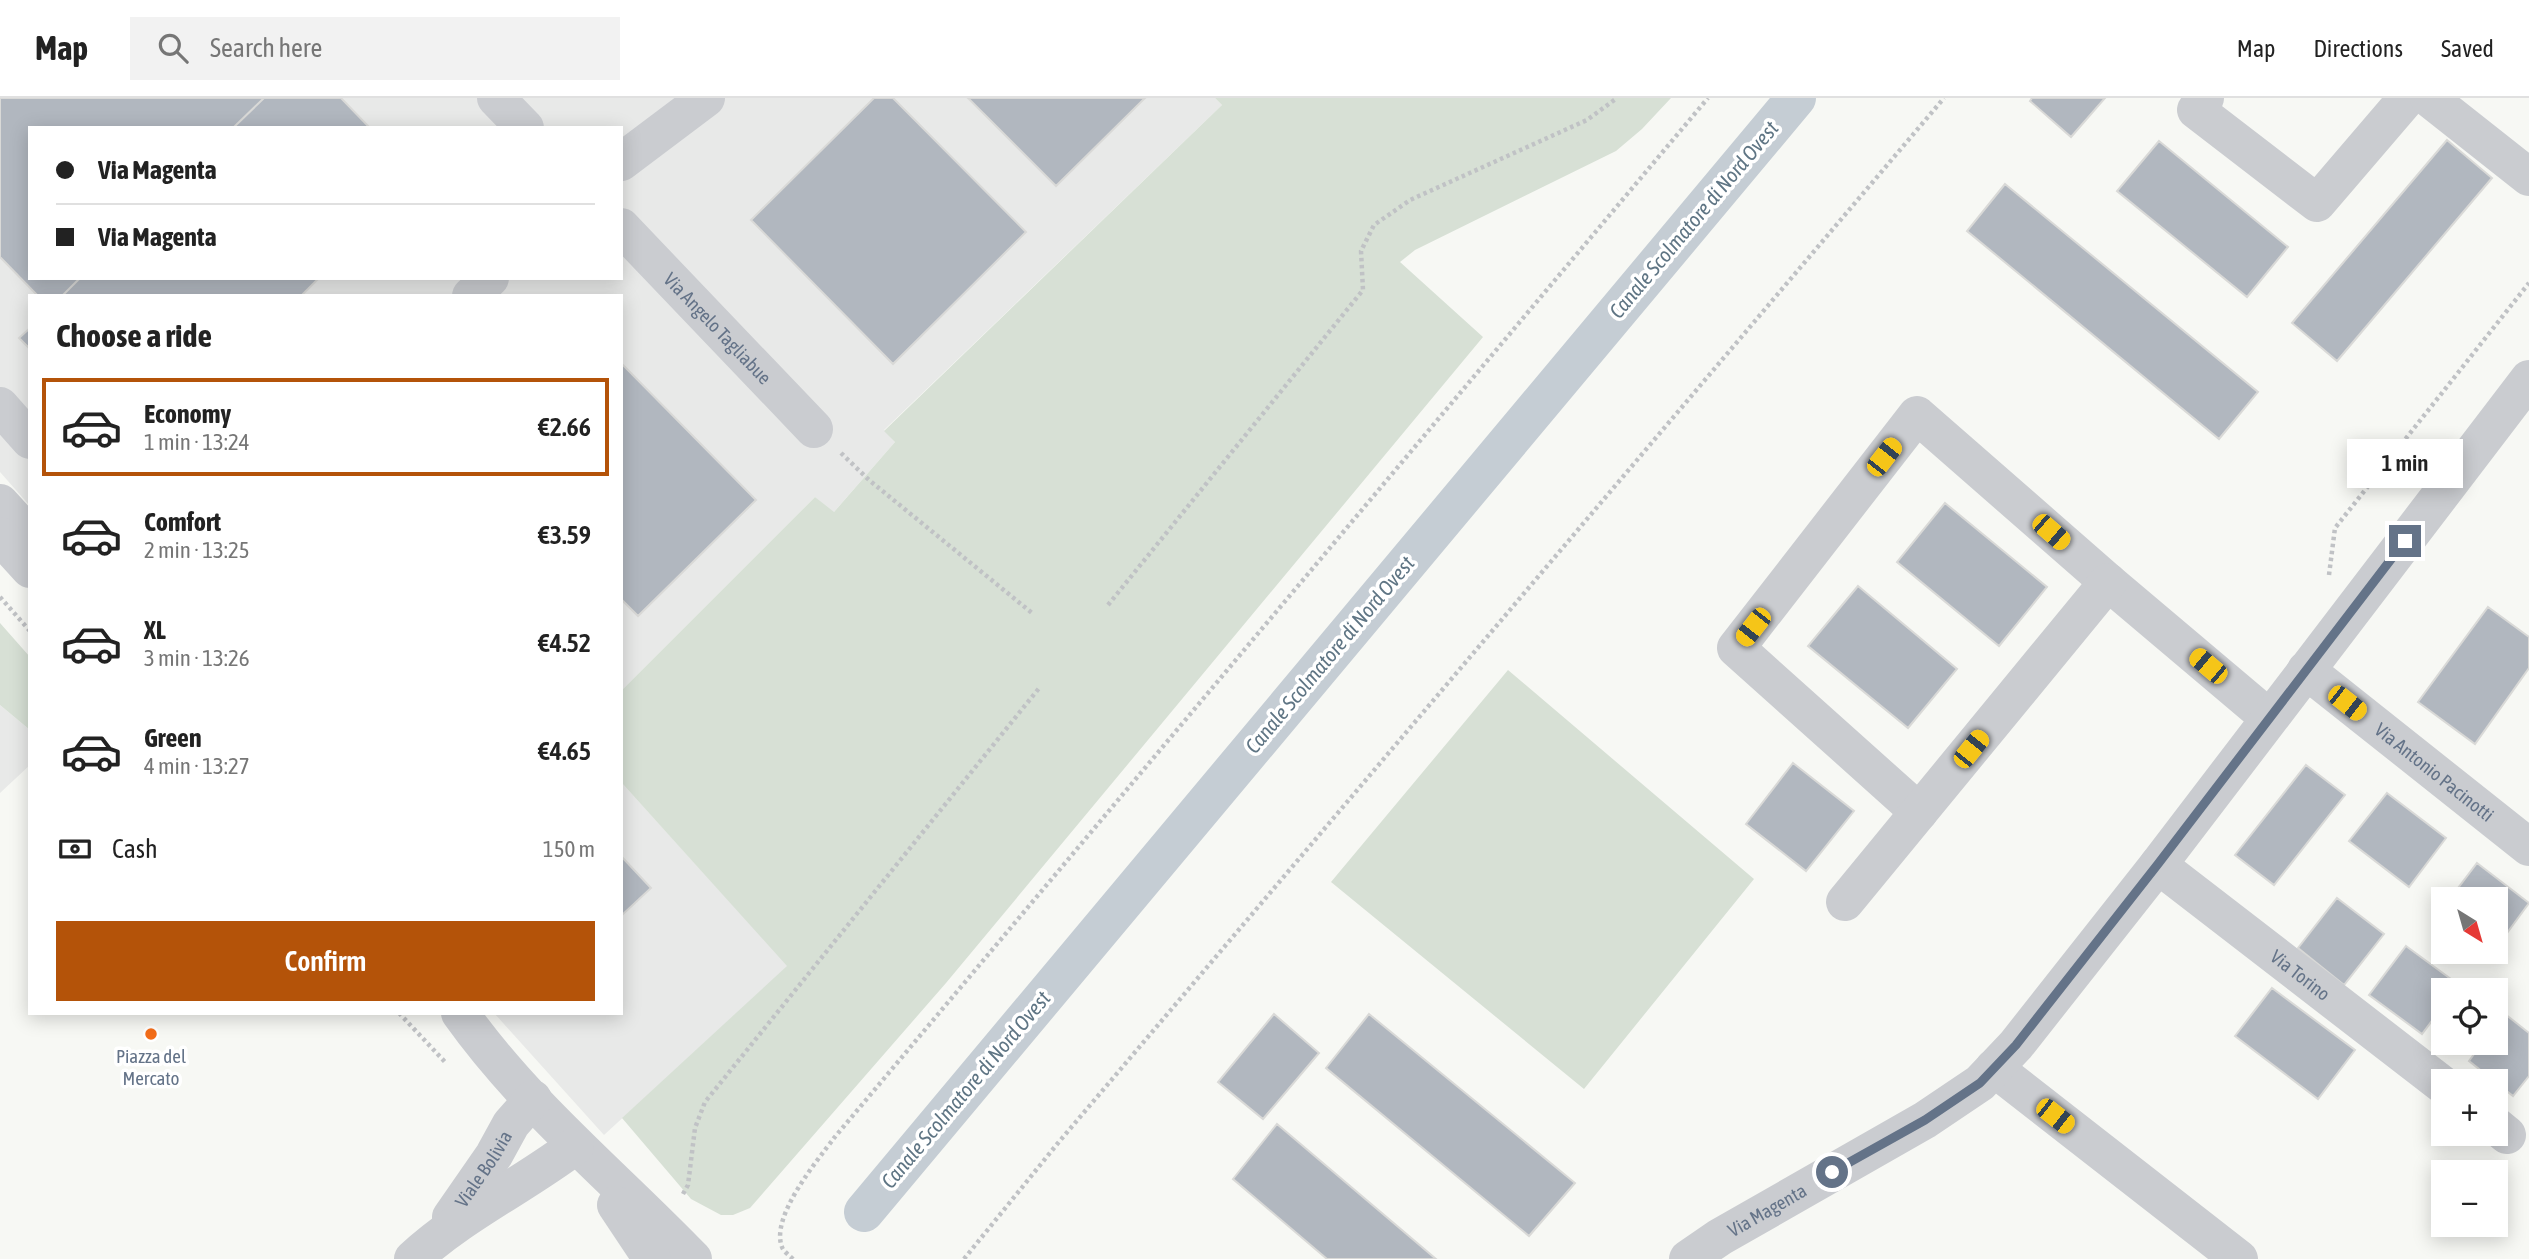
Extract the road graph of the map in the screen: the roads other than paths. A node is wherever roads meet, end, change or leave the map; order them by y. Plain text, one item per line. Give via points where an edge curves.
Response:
1 (496, 98) edge
2 (706, 98) edge
3 (2205, 98) edge
4 (2407, 98) edge
5 (2429, 98) edge
6 (523, 126) edge
7 (623, 160) edge
8 (2529, 177) edge
9 (623, 229) edge
10 (488, 280) edge
11 (473, 294) edge
12 (2529, 379) edge
13 (0, 406) edge
14 (814, 429) road end
15 (28, 438) edge
16 (0, 503) edge
17 (28, 534) edge
18 (0, 536) edge
19 (28, 567) edge
20 (2108, 582) junction
21 (2306, 670) junction
22 (2269, 718) junction
23 (1919, 812) junction
24 (2529, 848) edge
25 (2158, 864) junction
26 (1844, 902) dead end
27 (450, 1015) edge
28 (469, 1026) edge
29 (1994, 1068) junction
30 (2431, 1076) edge
31 (533, 1099) junction
32 (575, 1146) junction
33 (423, 1250) edge
34 (1692, 1258) edge
35 (652, 1259) edge
36 (693, 1259) edge
37 (2239, 1259) edge

1 - 6 street
2 - 7 street
3 - 4 street via 2196,110 2317,203
5 - 8 street
9 - 14 street, Via Angelo Tagliabue
10 - 11 street
12 - 21 street, Via Magenta
13 - 15 street
16 - 17 street
18 - 19 street
20 - 22 street
20 - 23 street
20 - 23 street via 1917,415 1736,648
21 - 22 street, Via Magenta
21 - 24 street, Via Antonio Pacinotti
22 - 25 street, Via Magenta
23 - 26 street
25 - 29 street, Via Magenta
25 - 30 street, Via Torino
27 - 28 street
28 - 31 street
29 - 34 street, Via Magenta via 1980,1083 1925,1120 1752,1218
29 - 37 street
31 - 32 street
31 - 33 street, Viale Bolivia
32 - 33 street, Viale Bolivia
32 - 35 street
32 - 36 street

